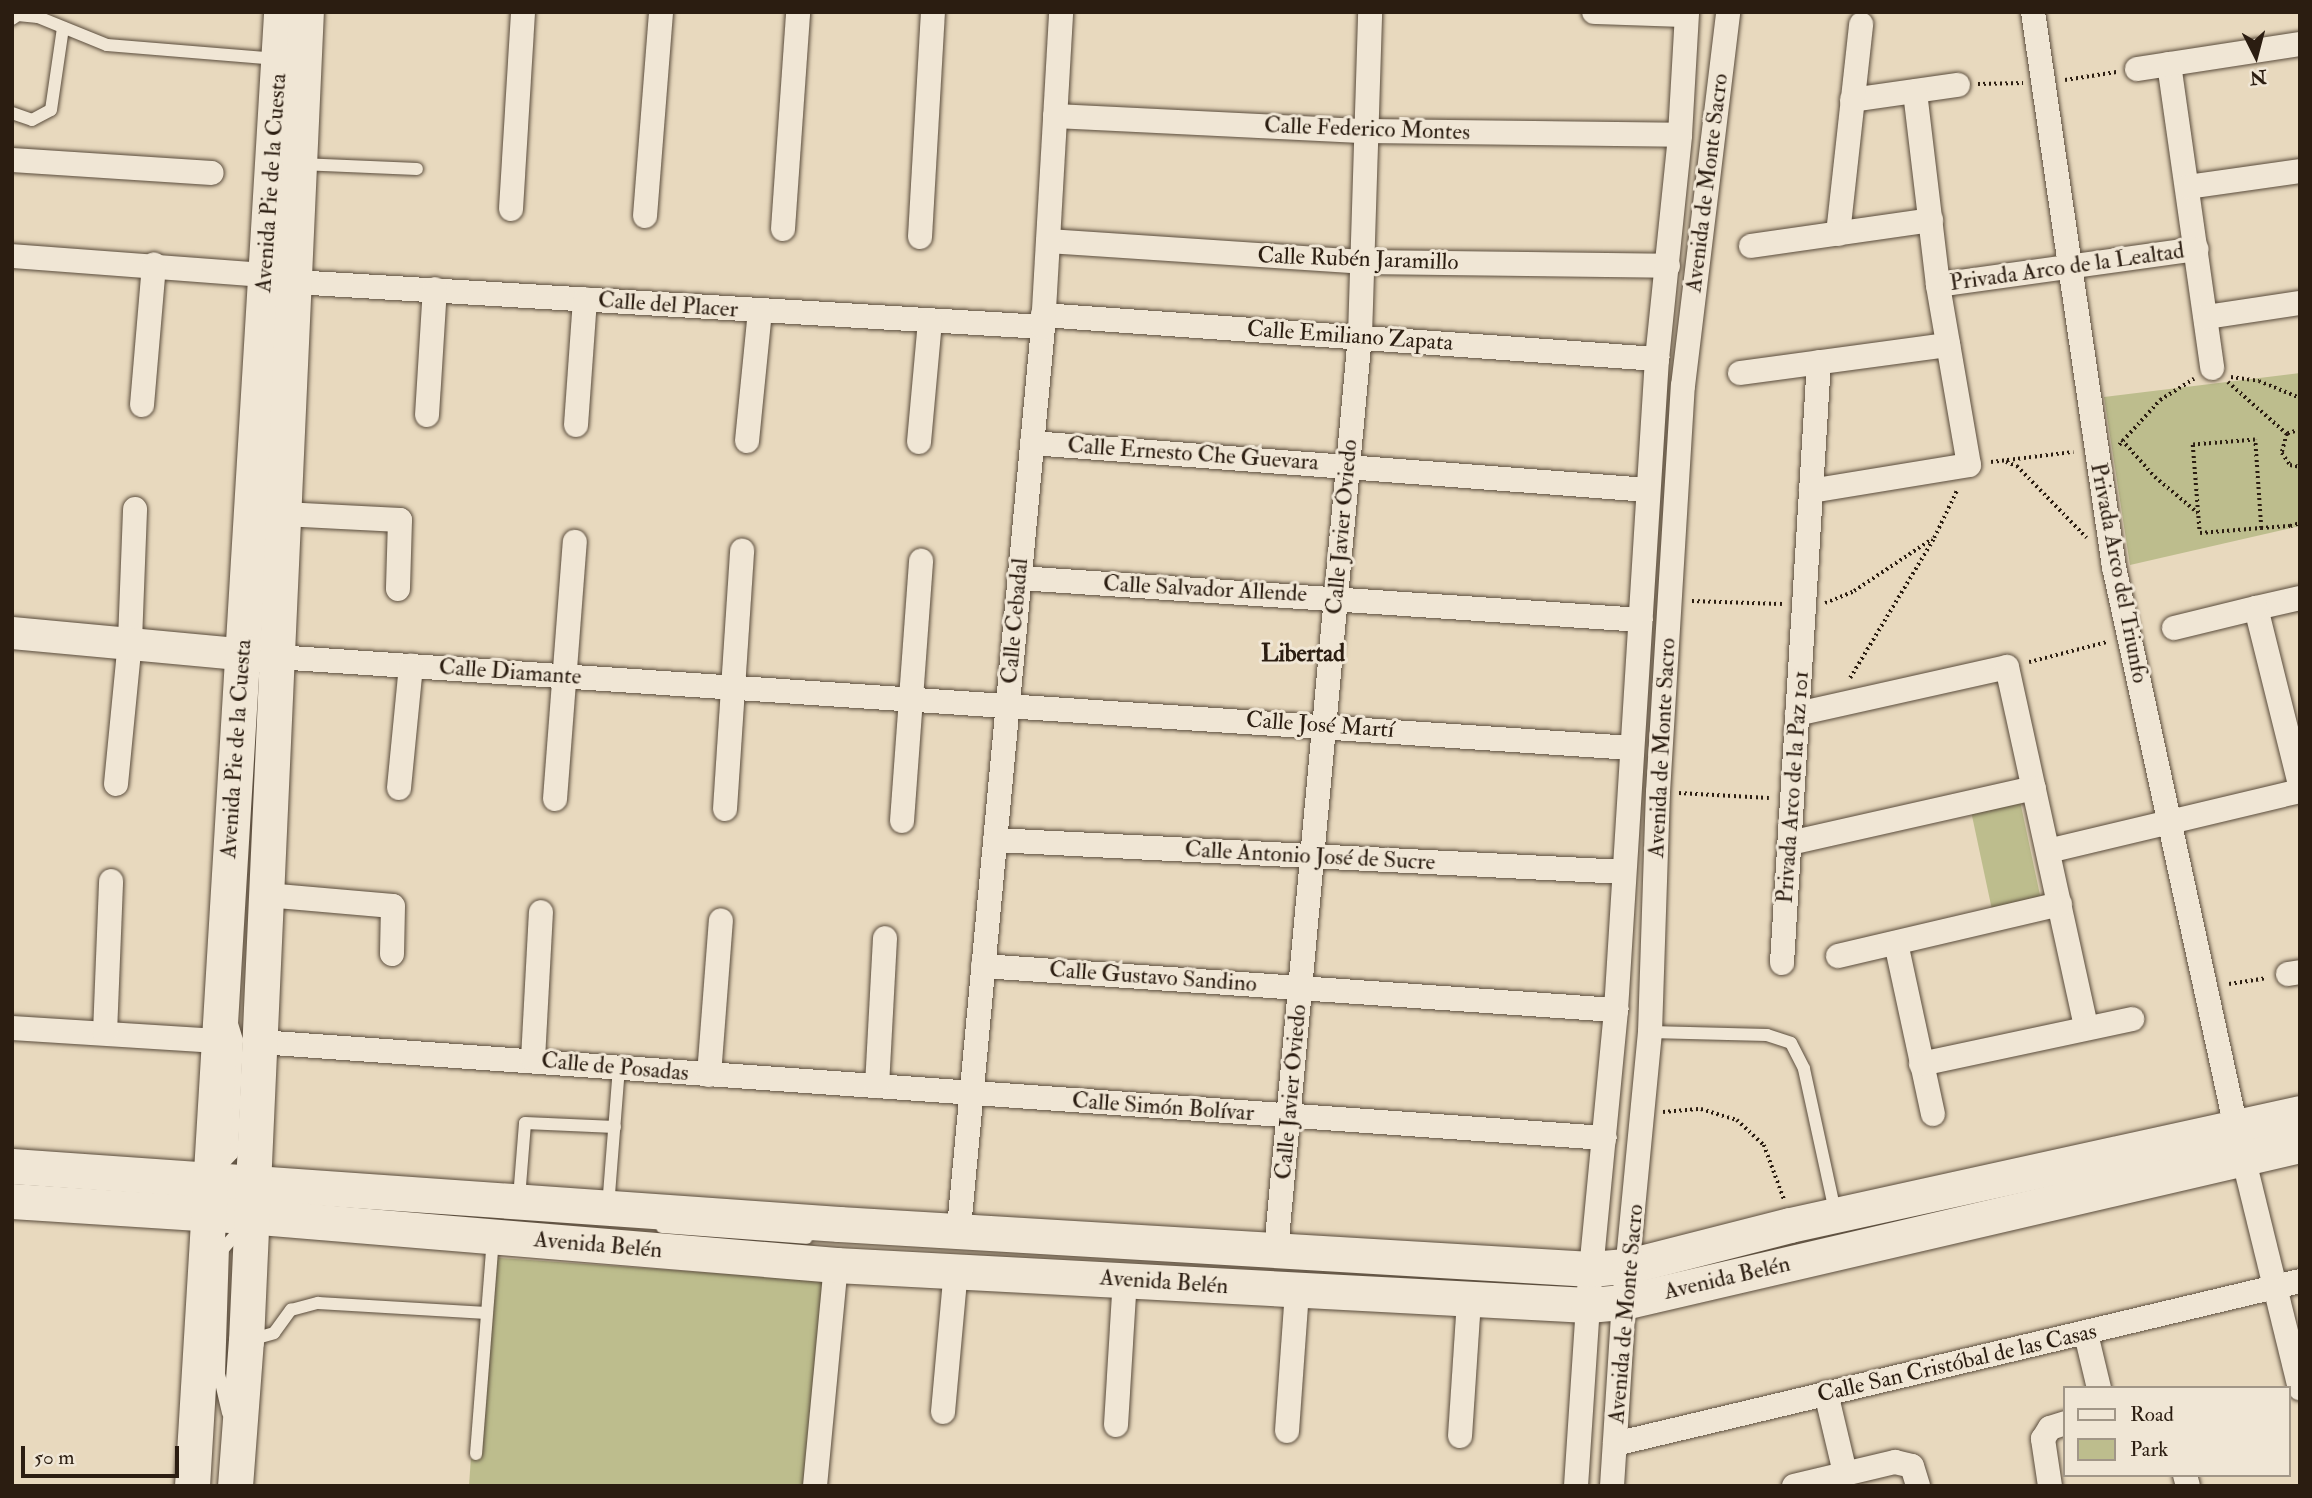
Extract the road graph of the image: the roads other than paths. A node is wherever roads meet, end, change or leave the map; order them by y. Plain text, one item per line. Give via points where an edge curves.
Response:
1 (523, 12) edge
2 (661, 12) edge
3 (798, 12) edge
4 (933, 12) edge
5 (1061, 12) edge
6 (1370, 12) edge
7 (1594, 12) edge
8 (1728, 12) edge
9 (2032, 12) edge
10 (300, 13) edge
11 (1687, 14) edge
12 (12, 19) edge
13 (1861, 24) dead end
14 (63, 28) junction
15 (2300, 44) edge
16 (279, 60) junction
17 (2169, 64) junction
18 (2137, 69) dead end
19 (1958, 85) dead end
20 (1915, 91) junction
21 (1852, 100) junction
22 (12, 113) edge
23 (1055, 116) junction
24 (1366, 131) junction
25 (1680, 135) junction
26 (12, 160) edge
27 (299, 164) junction
28 (417, 169) dead end
29 (2300, 172) edge
30 (212, 173) dead end
31 (2188, 187) junction
32 (511, 209) dead end
33 (645, 216) dead end
34 (1931, 220) junction
35 (783, 229) dead end
36 (1838, 234) junction
37 (920, 237) dead end
38 (1048, 240) junction
39 (1751, 246) dead end
40 (2197, 249) junction
41 (12, 256) edge
42 (1362, 262) junction
43 (154, 265) junction
44 (1668, 265) junction
45 (2070, 265) junction
46 (279, 278) junction
47 (1938, 285) junction
48 (435, 289) junction
49 (585, 299) junction
50 (2300, 303) edge
51 (760, 311) junction
52 (2206, 317) junction
53 (1043, 321) junction
54 (930, 322) junction
55 (1360, 336) junction
56 (1948, 345) junction
57 (1657, 359) junction
58 (1819, 362) junction
59 (2212, 368) road end
60 (1740, 373) dead end
61 (142, 405) dead end
62 (428, 415) dead end
63 (576, 425) dead end
64 (747, 441) dead end
65 (919, 442) dead end
66 (1032, 443) junction
67 (1348, 465) junction
68 (1648, 491) junction
69 (1811, 491) junction
70 (135, 509) dead end
71 (283, 514) junction
72 (575, 542) dead end
73 (742, 551) dead end
74 (921, 561) dead end
75 (1019, 578) junction
76 (398, 589) dead end
77 (1335, 596) junction
78 (2300, 598) edge
79 (2256, 608) junction
80 (1641, 620) junction
81 (2174, 628) dead end
82 (12, 633) edge
83 (130, 641) junction
84 (242, 655) junction
85 (276, 657) junction
86 (411, 666) junction
87 (564, 676) junction
88 (735, 686) junction
89 (912, 697) junction
90 (1008, 703) junction
91 (1797, 714) junction
92 (1324, 726) junction
93 (2293, 730) edge
94 (1631, 748) junction
95 (116, 784) dead end
96 (2300, 785) edge
97 (399, 788) dead end
98 (2034, 788) junction
99 (2300, 792) edge
100 (555, 799) dead end
101 (725, 809) dead end
102 (2169, 820) junction
103 (902, 821) dead end
104 (995, 840) junction
105 (1790, 843) junction
106 (2048, 851) junction
107 (1312, 856) junction
108 (1624, 872) junction
109 (111, 881) dead end
110 (266, 895) junction
111 (2060, 904) junction
112 (541, 912) dead end
113 (721, 920) dead end
114 (885, 938) dead end
115 (1896, 943) junction
116 (392, 954) dead end
117 (1838, 956) dead end
118 (1782, 963) dead end
119 (984, 966) junction
120 (1300, 986) junction
121 (221, 990) junction
122 (1616, 1010) junction
123 (2132, 1019) dead end
124 (2086, 1027) junction
125 (12, 1028) edge
126 (1650, 1032) junction
127 (105, 1033) junction
128 (218, 1041) junction
129 (259, 1042) junction
130 (533, 1059) junction
131 (1921, 1064) junction
132 (619, 1067) junction
133 (709, 1075) junction
134 (877, 1086) junction
135 (971, 1092) junction
136 (2300, 1113) edge
137 (1933, 1114) dead end
138 (1289, 1117) junction
139 (2300, 1125) edge
140 (615, 1127) junction
141 (2300, 1135) edge
142 (1605, 1138) junction
143 (2240, 1143) junction
144 (2300, 1145) edge
145 (12, 1166) edge
146 (12, 1181) edge
147 (12, 1190) edge
148 (208, 1197) junction
149 (252, 1200) junction
150 (1976, 1200) dead end
151 (12, 1201) edge
152 (519, 1201) junction
153 (300, 1205) dead end
154 (608, 1207) junction
155 (1836, 1215) junction
156 (459, 1218) dead end
157 (959, 1228) junction
158 (493, 1236) junction
159 (830, 1247) junction
160 (1761, 1248) dead end
161 (1276, 1250) junction
162 (956, 1269) junction
163 (1125, 1279) junction
164 (1626, 1283) junction
165 (2289, 1284) edge
166 (1589, 1286) junction
167 (1297, 1290) junction
168 (1469, 1299) junction
169 (487, 1313) junction
170 (2086, 1334) junction
171 (246, 1341) junction
172 (2099, 1386) edge
173 (2300, 1388) edge
174 (1826, 1393) junction
175 (943, 1412) dead end
176 (2064, 1423) edge
177 (1116, 1425) dead end
178 (1287, 1431) dead end
179 (1460, 1436) dead end
180 (1614, 1452) junction
181 (476, 1454) dead end
182 (236, 1470) edge
183 (1845, 1473) junction
184 (192, 1486) edge
185 (815, 1486) edge
186 (1576, 1486) edge
187 (1612, 1486) edge
188 (1627, 1486) edge
189 (1794, 1486) edge
190 (1918, 1486) edge
191 (2050, 1486) edge

1 - 32 street
2 - 33 street
3 - 35 street
4 - 37 street
5 - 23 street, Calle Cebadal
6 - 24 street, Calle Javier Oviedo
7 - 11 street
8 - 126 street, Avenida de Monte Sacro via 1683,386 1658,792
9 - 45 street, Privada Arco del Triunfo
10 - 16 main road, Avenida Pie de la Cuesta
10 - 27 main road, Avenida Pie de la Cuesta
11 - 25 street, Avenida de Monte Sacro
12 - 14 lane via 38,17
13 - 21 street
14 - 16 lane via 107,45
14 - 22 lane via 51,110 32,120
15 - 17 street
16 - 46 main road, Avenida Pie de la Cuesta
17 - 18 street
17 - 31 street
19 - 20 street
20 - 21 street
20 - 34 street
21 - 36 street
23 - 24 street, Calle Federico Montes
23 - 38 street, Calle Cebadal
24 - 25 street, Calle Federico Montes
24 - 42 street, Calle Javier Oviedo
25 - 44 street, Avenida de Monte Sacro
26 - 30 street
27 - 28 lane
27 - 46 main road, Avenida Pie de la Cuesta
29 - 31 street
31 - 40 street
34 - 36 street
34 - 47 street
36 - 39 street
38 - 42 street, Calle Rubén Jaramillo
38 - 53 street, Calle Cebadal
40 - 45 street, Privada Arco de la Lealtad
40 - 52 street
41 - 43 street, Calle del Placer
42 - 44 street, Calle Rubén Jaramillo
42 - 55 street, Calle Javier Oviedo
43 - 46 street, Calle del Placer
43 - 61 street
44 - 57 street, Avenida de Monte Sacro
45 - 47 street, Privada Arco de la Lealtad
45 - 102 street, Privada Arco del Triunfo via 2114,567
46 - 48 street, Calle del Placer
46 - 71 main road, Avenida Pie de la Cuesta
46 - 84 main road, Avenida Pie de la Cuesta
47 - 56 street
48 - 49 street, Calle del Placer
48 - 62 street
49 - 51 street, Calle del Placer
49 - 63 street
50 - 52 street
51 - 54 street, Calle del Placer
51 - 64 street
52 - 59 street
53 - 54 street, Calle del Placer
53 - 55 street, Calle Emiliano Zapata
53 - 66 street, Calle Cebadal
54 - 65 street
55 - 57 street, Calle Emiliano Zapata
55 - 67 street, Calle Javier Oviedo
56 - 58 street
56 - 69 street via 1969,465
57 - 68 street, Avenida de Monte Sacro
58 - 60 street
58 - 69 street, Privada Arco de la Paz 101
66 - 67 street, Calle Ernesto Che Guevara
66 - 75 street, Calle Cebadal
67 - 68 street, Calle Ernesto Che Guevara
67 - 77 street, Calle Javier Oviedo
68 - 80 street, Avenida de Monte Sacro
69 - 91 street, Privada Arco de la Paz 101
70 - 83 street
71 - 76 street via 400,520
71 - 85 main road, Avenida Pie de la Cuesta
72 - 87 street
73 - 88 street
74 - 89 street
75 - 77 street, Calle Salvador Allende
75 - 90 street, Calle Cebadal
77 - 80 street, Calle Salvador Allende
77 - 92 street, Calle Javier Oviedo
78 - 79 street
79 - 81 street
79 - 93 street
80 - 94 street, Avenida de Monte Sacro
82 - 83 street, Calle Diamante
83 - 84 street, Calle Diamante
83 - 95 street
84 - 85 street, Calle Diamante
84 - 121 main road, Avenida Pie de la Cuesta
85 - 86 street, Calle Diamante
85 - 110 main road, Avenida Pie de la Cuesta
86 - 87 street, Calle Diamante
86 - 97 street
87 - 88 street, Calle Diamante
87 - 100 street
88 - 89 street, Calle Diamante
88 - 101 street
89 - 90 street, Calle Diamante
89 - 103 street
90 - 92 street, Calle José Martí
90 - 104 street, Calle Cebadal
91 - 98 street via 2007,667
91 - 105 street, Privada Arco de la Paz 101
92 - 94 street, Calle José Martí
92 - 107 street, Calle Javier Oviedo
93 - 96 street
94 - 108 street, Avenida de Monte Sacro
98 - 105 street
98 - 106 street
99 - 102 street
102 - 106 street
102 - 143 street, Privada Arco del Triunfo
104 - 107 street, Calle Antonio José de Sucre
104 - 119 street, Calle Cebadal
105 - 118 street, Privada Arco de la Paz 101
106 - 111 street
107 - 108 street, Calle Antonio José de Sucre
107 - 120 street, Calle Javier Oviedo
108 - 122 street, Avenida de Monte Sacro
109 - 127 street
110 - 116 street via 393,906
110 - 129 main road, Avenida Pie de la Cuesta
111 - 115 street
111 - 124 street
112 - 130 street
113 - 133 street
114 - 134 street
115 - 117 street
115 - 131 street
119 - 120 street, Calle Gustavo Sandino
119 - 135 street, Calle Cebadal
120 - 122 street, Calle Gustavo Sandino
120 - 138 street, Calle Javier Oviedo
121 - 128 main road, Avenida Pie de la Cuesta
121 - 148 lane via 237,1040 232,1154
122 - 142 street, Avenida de Monte Sacro
123 - 124 street
124 - 131 street
125 - 127 street
126 - 155 lane via 1767,1035 1791,1043 1804,1069
126 - 164 street, Avenida de Monte Sacro
127 - 128 street
128 - 148 main road, Avenida Pie de la Cuesta
129 - 130 street, Calle de Posadas
129 - 149 main road, Avenida Pie de la Cuesta
130 - 132 street, Calle de Posadas
131 - 137 street
132 - 133 street, Calle de Posadas
132 - 140 lane
133 - 134 street, Calle de Posadas
134 - 135 street, Calle de Posadas
135 - 138 street, Calle Simón Bolívar
135 - 157 street, Calle Cebadal
136 - 143 main road, Avenida Belén
138 - 142 street, Calle Simón Bolívar
138 - 161 street, Calle Javier Oviedo
139 - 143 lane
140 - 152 lane via 526,1123
140 - 154 lane
141 - 143 lane
142 - 166 street, Avenida de Monte Sacro
143 - 144 main road, Avenida Belén
143 - 150 lane
143 - 155 main road, Avenida Belén
143 - 164 main road, Avenida Belén
143 - 165 street, Privada Arco del Triunfo
145 - 148 main road, Avenida Belén
146 - 148 lane
147 - 148 lane
148 - 149 main road, Avenida Belén
148 - 151 main road, Avenida Belén
148 - 184 main road, Avenida Pie de la Cuesta
149 - 152 main road, Avenida Belén
149 - 153 lane
149 - 158 main road, Avenida Belén
149 - 159 lane
149 - 171 main road, Avenida Pie de la Cuesta
149 - 182 lane via 223,1249 219,1374
152 - 154 main road, Avenida Belén
154 - 157 main road, Avenida Belén
155 - 164 main road, Avenida Belén via 1790,1225
156 - 166 lane via 793,1248
157 - 161 main road, Avenida Belén
158 - 159 main road, Avenida Belén
158 - 169 lane
159 - 162 main road, Avenida Belén
159 - 166 lane
159 - 185 street
160 - 164 lane
161 - 166 main road, Avenida Belén
162 - 163 main road, Avenida Belén
162 - 175 street
163 - 167 main road, Avenida Belén
163 - 177 street
164 - 166 main road, Avenida Belén
164 - 180 street, Avenida de Monte Sacro
165 - 170 street, Calle San Cristóbal de las Casas
165 - 173 street, Privada Arco del Triunfo
166 - 168 main road, Avenida Belén
166 - 186 street, Avenida de Monte Sacro
167 - 168 main road, Avenida Belén
167 - 178 street
168 - 179 street
169 - 171 lane via 318,1303 291,1310 267,1337
169 - 181 lane
170 - 172 street
170 - 174 street, Calle San Cristóbal de las Casas
171 - 182 main road, Avenida Pie de la Cuesta
174 - 180 street, Calle San Cristóbal de las Casas
174 - 183 street
176 - 191 street via 2050,1428 2043,1439
180 - 187 street, Avenida de Monte Sacro
180 - 188 street
183 - 189 street
183 - 190 street via 1907,1463

